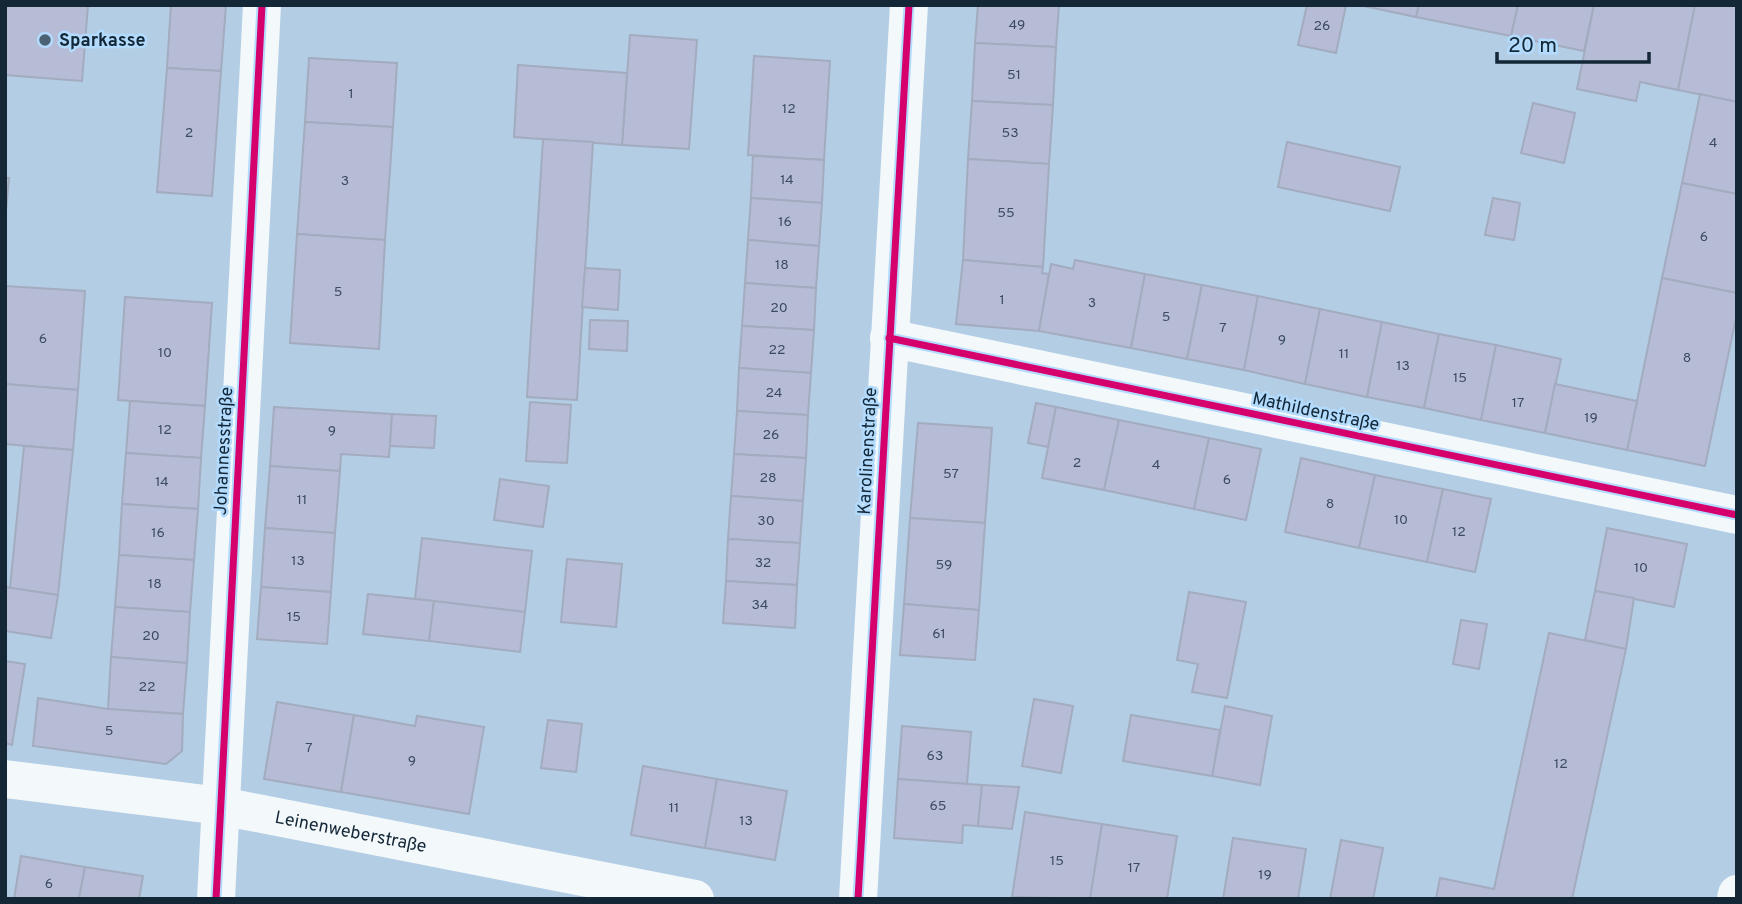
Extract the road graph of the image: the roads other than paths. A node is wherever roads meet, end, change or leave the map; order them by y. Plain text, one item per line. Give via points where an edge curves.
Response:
1 (262, 5) edge
2 (909, 5) edge
3 (889, 338) junction
4 (1737, 515) edge
5 (5, 779) edge
6 (220, 806) junction
7 (216, 899) edge
8 (695, 899) edge
9 (858, 899) edge

1 - 6 street, Johannesstraße
2 - 3 street, Karolinenstraße
3 - 4 street, Mathildenstraße
3 - 9 street, Karolinenstraße
5 - 6 street, Leinenweberstraße
6 - 7 street, Johannesstraße
6 - 8 street, Leinenweberstraße

